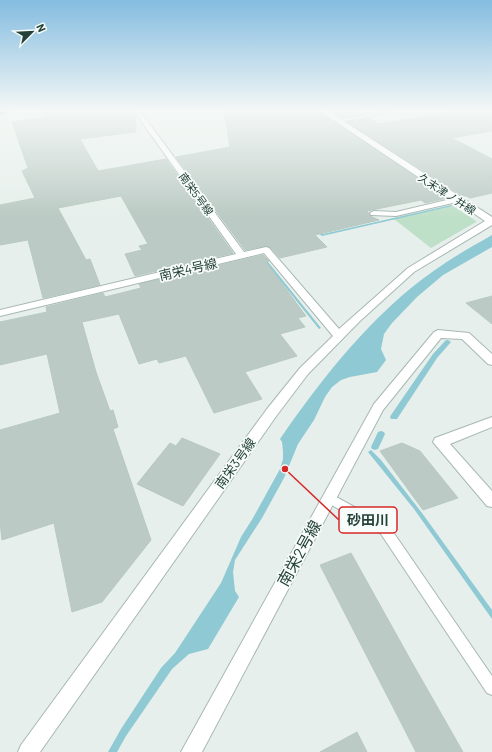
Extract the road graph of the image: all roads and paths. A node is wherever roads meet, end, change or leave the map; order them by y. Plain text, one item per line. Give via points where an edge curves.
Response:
1 (162, 146) edge
2 (376, 146) edge
3 (457, 200) junction
4 (374, 213) dead end
5 (491, 221) edge
6 (242, 256) junction
7 (0, 313) edge
8 (339, 336) junction
9 (492, 360) edge
10 (492, 422) edge
11 (329, 498) junction
12 (492, 501) edge
13 (492, 688) edge
14 (28, 752) edge
15 (191, 752) edge

1 - 6 street, 南栄5号線
2 - 3 street, 久末津ノ井線
3 - 4 street via 396,214
3 - 5 street, 久末津ノ井線
5 - 8 street, 南栄3号線 via 411,270
6 - 7 street, 南栄4号線
6 - 8 street, 南栄4号線 via 266,250
8 - 14 street, 南栄3号線 via 304,371 272,412
9 - 11 street, 南栄2号線 via 465,336 438,334 378,407
10 - 12 street via 440,442
11 - 13 lane via 385,530
11 - 15 street, 南栄2号線

